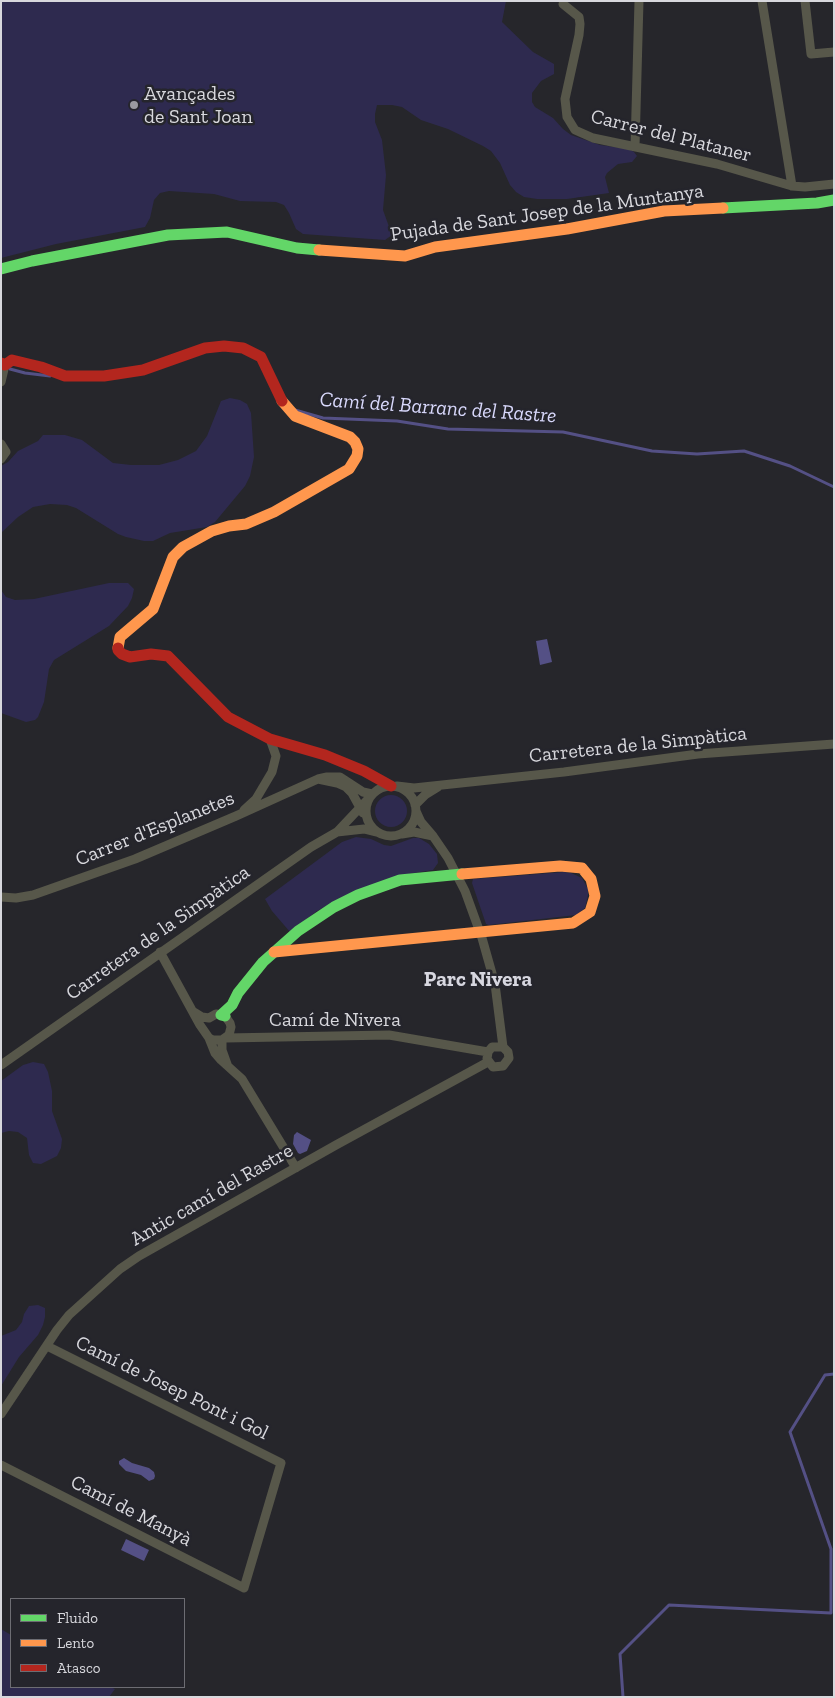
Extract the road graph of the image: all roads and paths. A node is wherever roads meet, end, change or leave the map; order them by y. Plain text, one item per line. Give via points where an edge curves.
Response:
1 (638, 1) edge
2 (762, 1) edge
3 (805, 1) edge
4 (564, 4) dead end
5 (834, 52) edge
6 (635, 146) junction
7 (834, 184) edge
8 (792, 186) junction
9 (834, 200) edge
10 (1, 269) edge
11 (3, 364) edge
12 (1, 382) edge
13 (1, 444) edge
14 (1, 459) edge
15 (270, 739) junction
16 (834, 744) edge
17 (364, 771) junction
18 (318, 779) junction
19 (447, 784) junction
20 (394, 786) junction
21 (372, 794) junction
22 (360, 808) junction
23 (416, 808) junction
24 (236, 816) junction
25 (369, 822) junction
26 (337, 832) junction
27 (381, 833) junction
28 (400, 834) junction
29 (433, 836) junction
30 (456, 874) junction
31 (1, 898) edge
32 (480, 933) junction
33 (160, 952) junction
34 (274, 952) junction
35 (194, 1012) junction
36 (224, 1017) junction
37 (209, 1018) junction
38 (207, 1034) junction
39 (226, 1037) junction
40 (503, 1047) junction
41 (488, 1052) junction
42 (488, 1062) junction
43 (1, 1065) edge
44 (227, 1066) junction
45 (296, 1168) junction
46 (47, 1346) junction
47 (1, 1414) edge
48 (1, 1465) edge
49 (244, 1588) joint

1 - 6 street
2 - 8 street
3 - 5 street via 811,54
4 - 6 street, Carrer del Plataner via 579,17 580,24 565,99 570,124 592,138
6 - 8 street, Carrer del Plataner via 717,164
7 - 8 street, Carrer del Plataner
9 - 10 street, Pujada de Sant Josep de la Muntanya via 664,211 434,247 405,256 297,248 227,232 168,235
11 - 12 street
11 - 15 street via 12,360 65,376 104,376 143,370 206,348 243,348 261,357 288,410 295,416 350,437 355,442 357,456 349,469 274,512 246,524 212,531 183,547 173,557 153,610 120,637 118,643 118,650 130,657 168,656 228,717
13 - 14 street via 6,452
15 - 17 street via 325,755
15 - 24 street via 276,756 272,772 256,799
16 - 19 street, Carretera de la Simpàtica via 698,754
17 - 20 street
17 - 21 street via 374,785
18 - 21 street, Carrer d'Esplanetes via 340,777
18 - 22 street via 346,787
18 - 24 street, Carrer d'Esplanetes
19 - 20 street, Carretera de la Simpàtica via 414,788
19 - 23 street, Carretera de la Simpàtica via 431,791
20 - 21 street
20 - 23 street via 409,793
21 - 22 street, Carretera de la Simpàtica
21 - 25 street via 366,810
22 - 25 street
22 - 26 street, Carretera de la Simpàtica
23 - 28 street via 411,825
23 - 29 street via 421,822
24 - 31 street, Carrer d'Esplanetes via 135,859 34,895
25 - 27 street
26 - 27 street, Carretera de la Simpàtica via 364,829
26 - 33 street, Carretera de la Simpàtica
27 - 28 street
28 - 29 street via 414,832
29 - 30 street
30 - 32 street via 466,891
30 - 32 street via 560,866 582,868 591,879 595,896 590,912 573,923
30 - 34 street via 400,880 358,895 316,918
32 - 34 street
32 - 40 street via 495,984
33 - 35 street
33 - 43 street, Carretera de la Simpàtica
34 - 36 street via 251,976
35 - 37 street
35 - 38 street
36 - 37 street via 212,1015
36 - 39 street via 231,1027
37 - 38 street via 204,1025
38 - 39 street via 213,1040
38 - 44 street via 215,1053
39 - 41 street, Camí de Nivera via 389,1035
39 - 44 street via 222,1050
40 - 41 street via 492,1047
40 - 42 street via 509,1055 506,1064 496,1068
41 - 42 street
42 - 45 street, Antic camí del Rastre
44 - 45 street via 242,1079
45 - 46 street, Antic camí del Rastre via 120,1269 69,1315
46 - 47 street, Antic camí del Rastre
46 - 49 street, Camí de Josep Pont i Gol via 281,1463
48 - 49 street, Camí de Manyà

